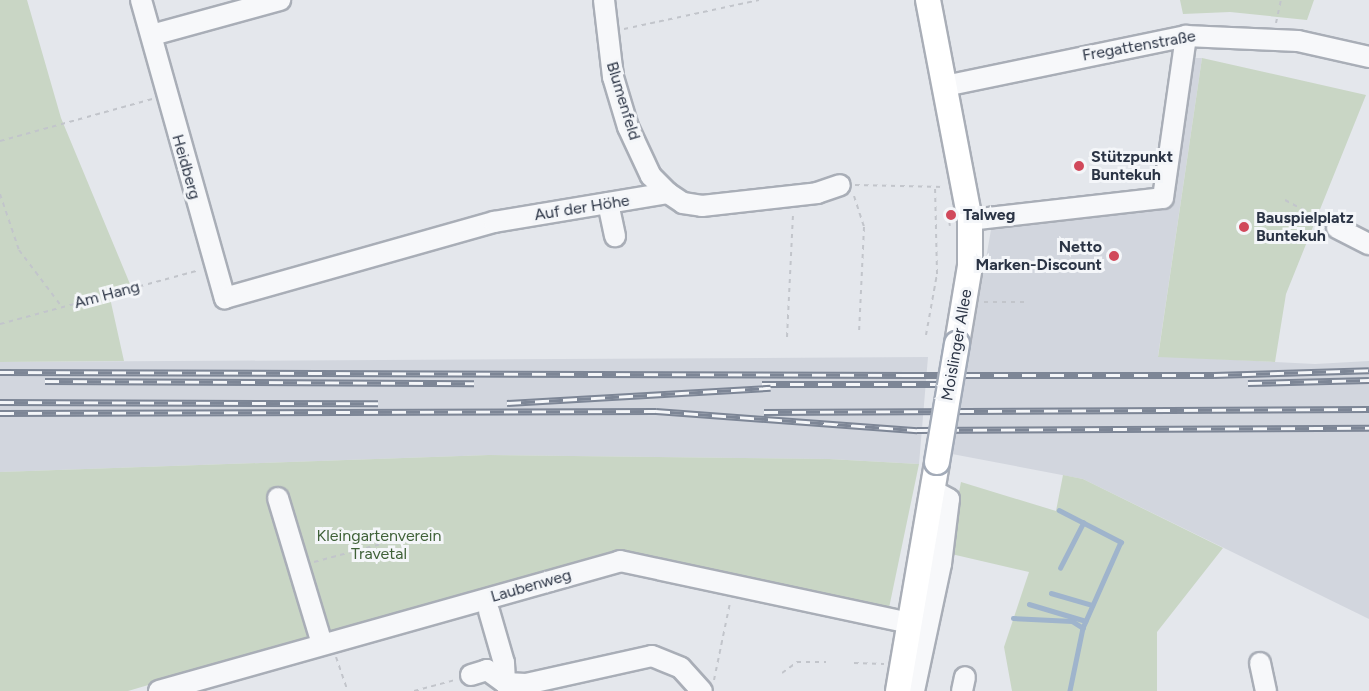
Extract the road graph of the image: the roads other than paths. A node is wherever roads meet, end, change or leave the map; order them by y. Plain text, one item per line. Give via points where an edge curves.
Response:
1 (141, 0) edge
2 (280, 0) edge
3 (604, 0) edge
4 (928, 0) edge
5 (152, 36) junction
6 (1186, 36) junction
7 (1369, 57) edge
8 (945, 86) junction
9 (846, 188) road end
10 (668, 193) junction
11 (608, 203) junction
12 (970, 220) junction
13 (1337, 228) road end
14 (615, 236) dead end
15 (1369, 244) edge
16 (225, 298) joint
17 (932, 490) junction
18 (278, 498) dead end
19 (489, 611) dead end
20 (908, 623) junction
21 (327, 643) junction
22 (1260, 663) dead end
23 (471, 675) road end
24 (505, 683) junction
25 (707, 689) edge
26 (159, 691) edge
27 (898, 691) edge
28 (914, 691) edge
29 (1266, 691) edge

1 - 5 street, Heidberg
2 - 5 street
3 - 10 street, Blumenfeld via 606,33 628,127 651,176
4 - 8 main road, Moislinger Allee
5 - 16 street, Heidberg
6 - 7 street, Fregattenstraße via 1273,38
6 - 8 street, Fregattenstraße
6 - 12 street via 1163,198
8 - 12 main road, Moislinger Allee
9 - 10 street via 702,206 683,202
10 - 11 street, Auf der Höhe
11 - 14 street
11 - 16 street, Auf der Höhe via 494,222
12 - 17 main road, Moislinger Allee, bridge via 970,266
13 - 15 street
17 - 20 main road, Moislinger Allee
17 - 28 street via 949,499 941,564
18 - 21 street
19 - 24 street via 504,663
20 - 21 street, Laubenweg via 620,561
20 - 27 main road, Moislinger Allee
21 - 26 street, Laubenweg
22 - 29 street
23 - 24 street via 487,670
24 - 25 street via 526,684 652,656 681,668

